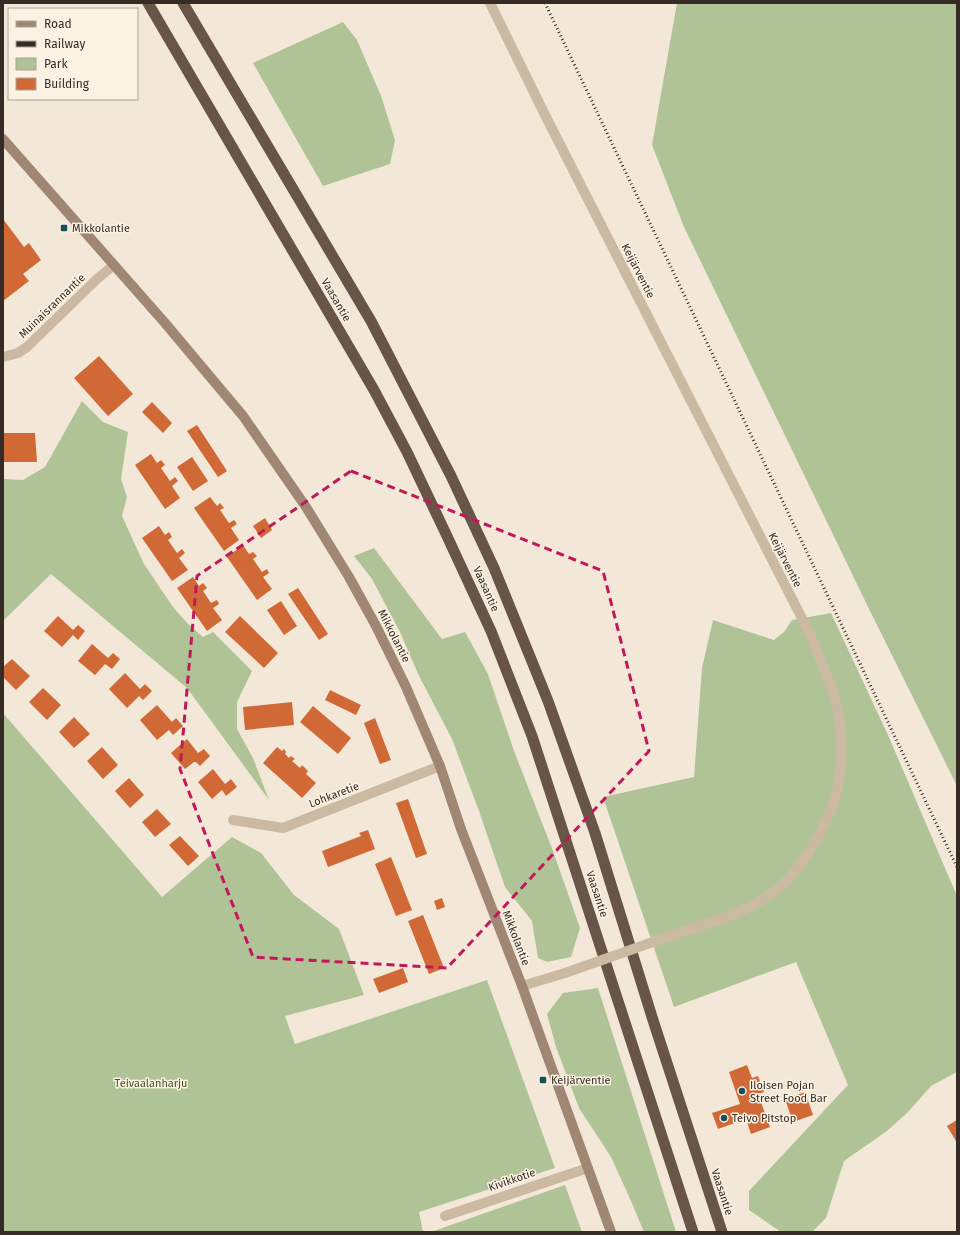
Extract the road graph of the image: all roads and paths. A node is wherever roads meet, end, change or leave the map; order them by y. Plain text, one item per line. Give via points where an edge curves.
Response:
1 (148, 3) edge
2 (183, 3) edge
3 (490, 3) edge
4 (3, 139) edge
5 (114, 265) junction
6 (3, 357) edge
7 (440, 766) junction
8 (233, 820) dead end
9 (522, 986) junction
10 (588, 1168) junction
11 (445, 1216) dead end
12 (611, 1232) edge
13 (693, 1232) edge
14 (722, 1232) edge

1 - 13 highway, Vaasantie via 374,390 407,452 491,631 532,736
2 - 14 highway, Vaasantie via 371,321 451,476 494,568 548,701 595,833
3 - 9 street, Keijärventie, bridge via 812,638 835,701 841,738 837,790 822,829 802,861 768,896 725,918
4 - 5 main road, Mikkolantie
5 - 6 street, Muinaisrannantie via 27,347 18,353
5 - 7 main road, Mikkolantie via 243,416 306,507 376,626
7 - 8 street, Lohkaretie via 283,828
7 - 9 main road, Mikkolantie
9 - 10 main road, Mikkolantie
10 - 11 street, Kivikkotie
10 - 12 main road, Mikkolantie

